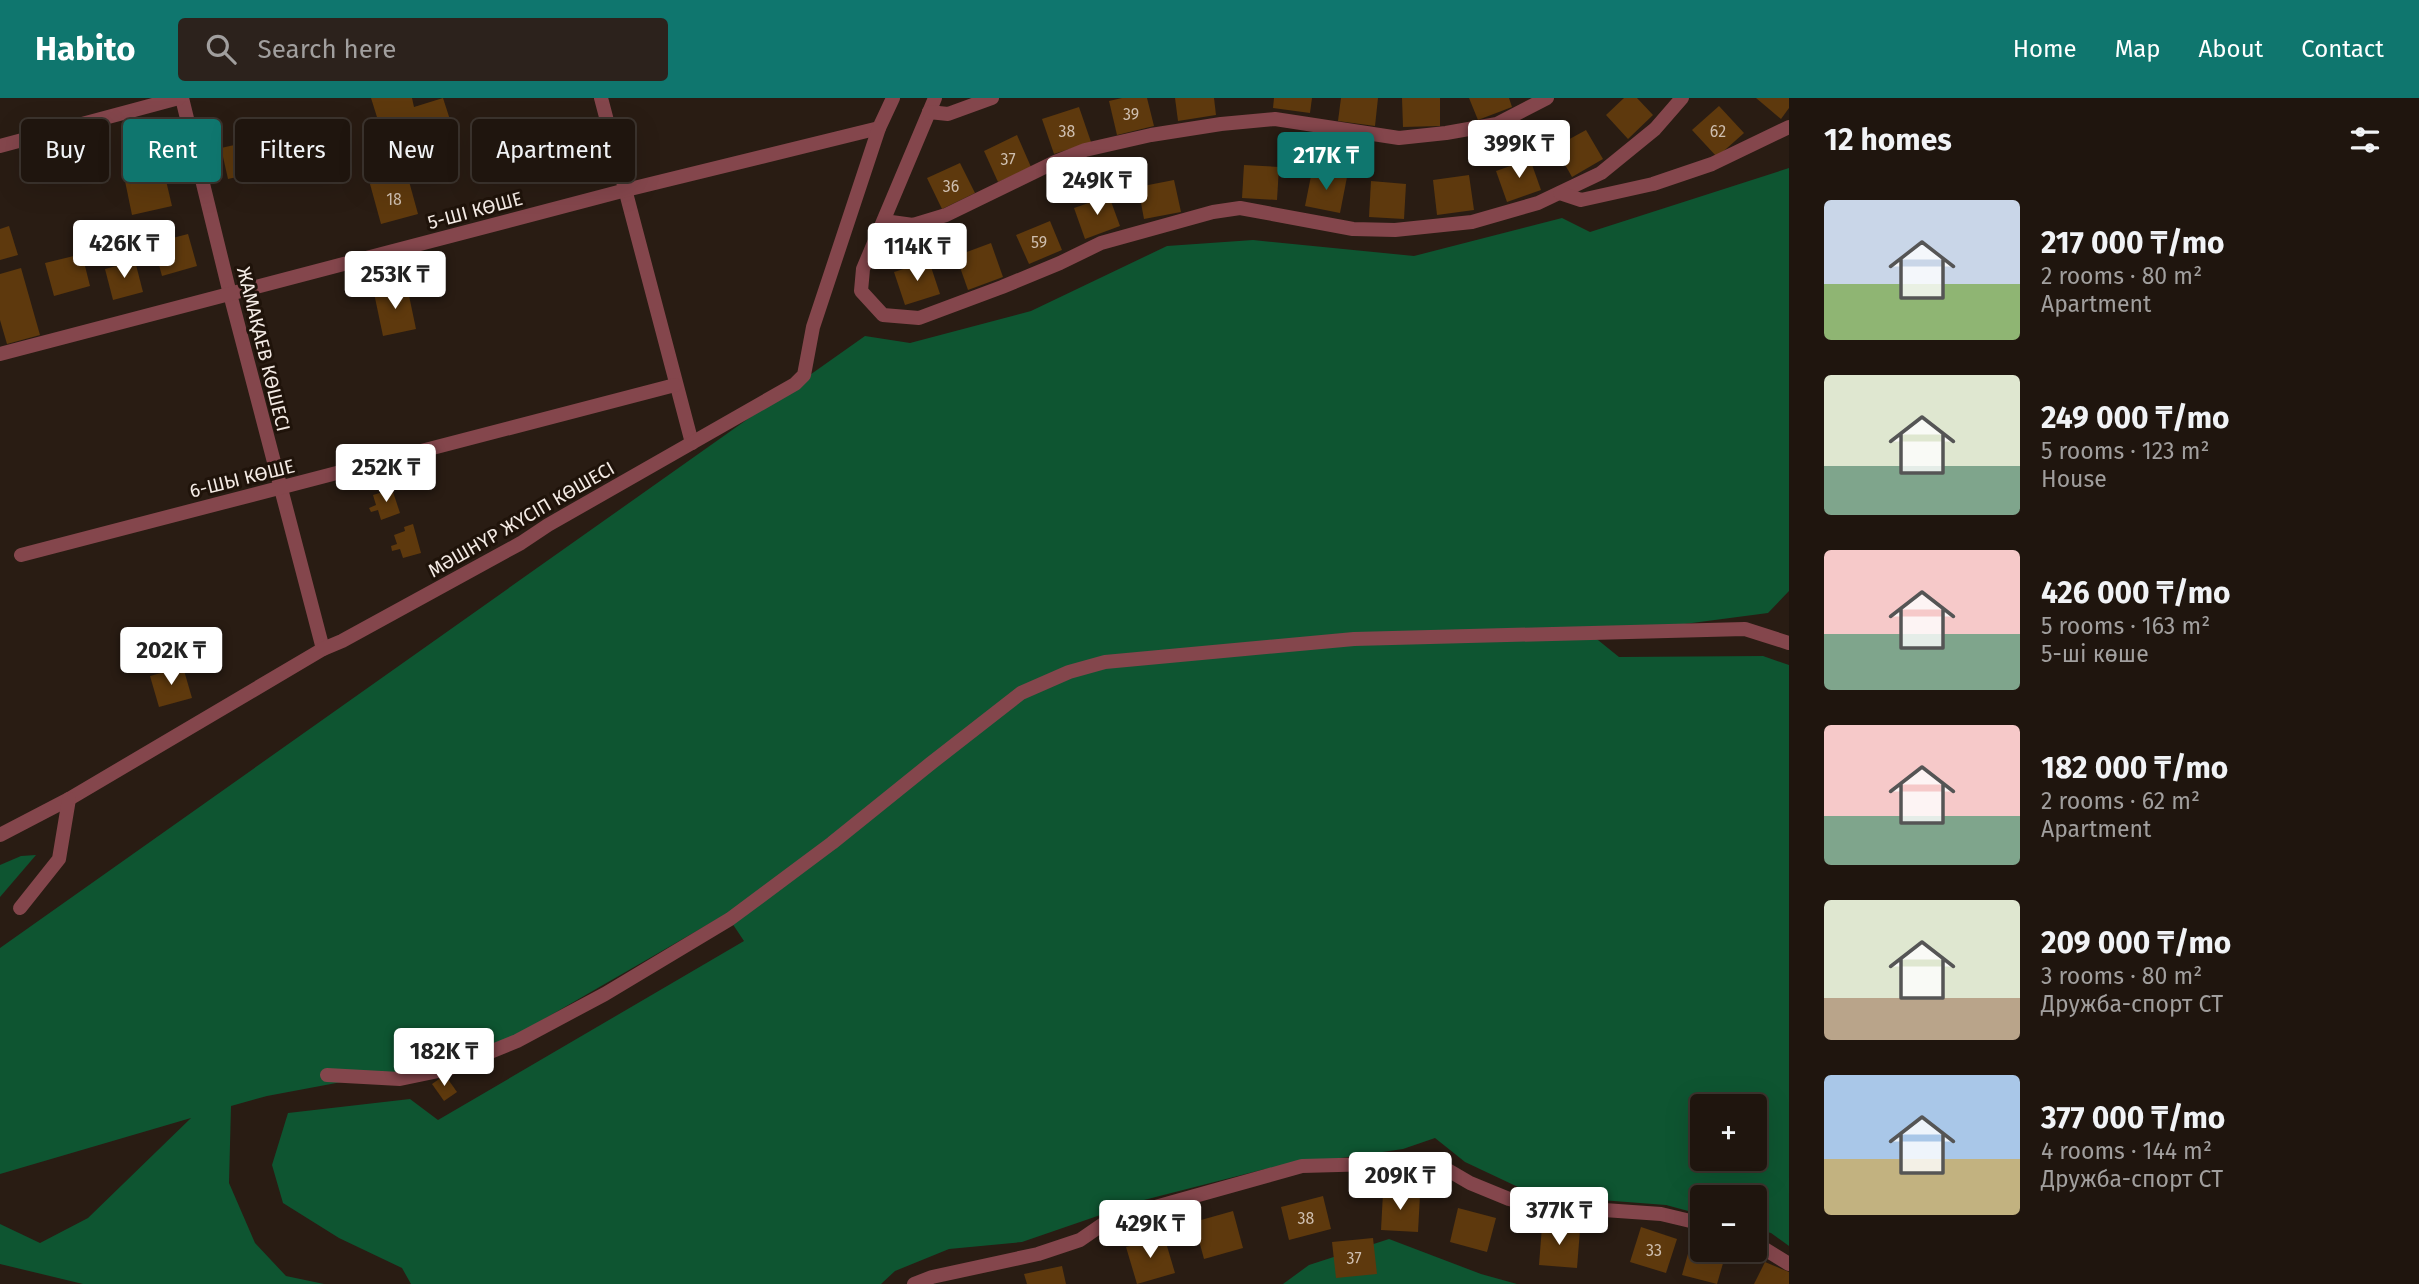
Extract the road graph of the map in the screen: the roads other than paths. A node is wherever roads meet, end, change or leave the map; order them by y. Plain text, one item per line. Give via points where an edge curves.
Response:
1 (180, 98) edge
2 (601, 98) edge
3 (893, 98) edge
4 (935, 98) edge
5 (992, 98) edge
6 (1547, 98) edge
7 (1682, 98) edge
8 (929, 112) junction
9 (1789, 127) edge
10 (879, 128) junction
11 (0, 146) edge
12 (626, 190) junction
13 (1560, 193) junction
14 (884, 222) junction
15 (230, 294) junction
16 (0, 354) edge
17 (676, 385) junction
18 (692, 443) junction
19 (281, 488) junction
20 (21, 555) dead end
21 (1789, 643) edge
22 (324, 649) junction
23 (69, 799) junction
24 (0, 835) edge
25 (20, 908) dead end
26 (327, 1075) dead end
27 (1690, 1221) edge
28 (1767, 1250) edge
29 (1789, 1264) edge
30 (914, 1284) edge

1 - 11 street
1 - 15 street, ЖАМАҚАЕВ КӨШЕСІ
2 - 12 street
3 - 10 street, МӘШHҮР ЖҮСІП КӨШЕСІ
4 - 8 street
5 - 8 street via 948,114
6 - 14 street via 1497,124 1399,138 1275,119 1151,135 1075,154 946,215 913,225
7 - 13 street via 1655,129 1601,173
8 - 14 street
9 - 13 street via 1712,164 1653,184 1581,200
10 - 12 street, 5-ШІ КӨШЕ
10 - 18 street, МӘШHҮР ЖҮСІП КӨШЕСІ via 813,327 804,375
12 - 15 street, 5-ШІ КӨШЕ
12 - 17 street
13 - 14 street via 1472,222 1395,230 1353,229 1240,208 1213,212 1101,243 1014,283 919,318 883,315 861,291 863,270
15 - 16 street, 5-ШІ КӨШЕ
15 - 19 street, ЖАМАҚАЕВ КӨШЕСІ
17 - 18 street
17 - 19 street, 6-ШЫ КӨШЕ
18 - 22 street, МӘШHҮР ЖҮСІП КӨШЕСІ via 509,550
19 - 20 street, 6-ШЫ КӨШЕ
19 - 22 street, ЖАМАҚАЕВ КӨШЕСІ
21 - 26 street via 1745,629 1354,639 1105,662 1069,672 1021,693 730,919 605,994 517,1041 448,1069 400,1079
22 - 23 street, МӘШHҮР ЖҮСІП КӨШЕСІ
23 - 24 street, МӘШHҮР ЖҮСІП КӨШЕСІ
23 - 25 street via 58,859
27 - 30 street via 1661,1214 1533,1205 1470,1183 1446,1169 1411,1163 1303,1166 1108,1220 1080,1240 1038,1254
28 - 29 street

